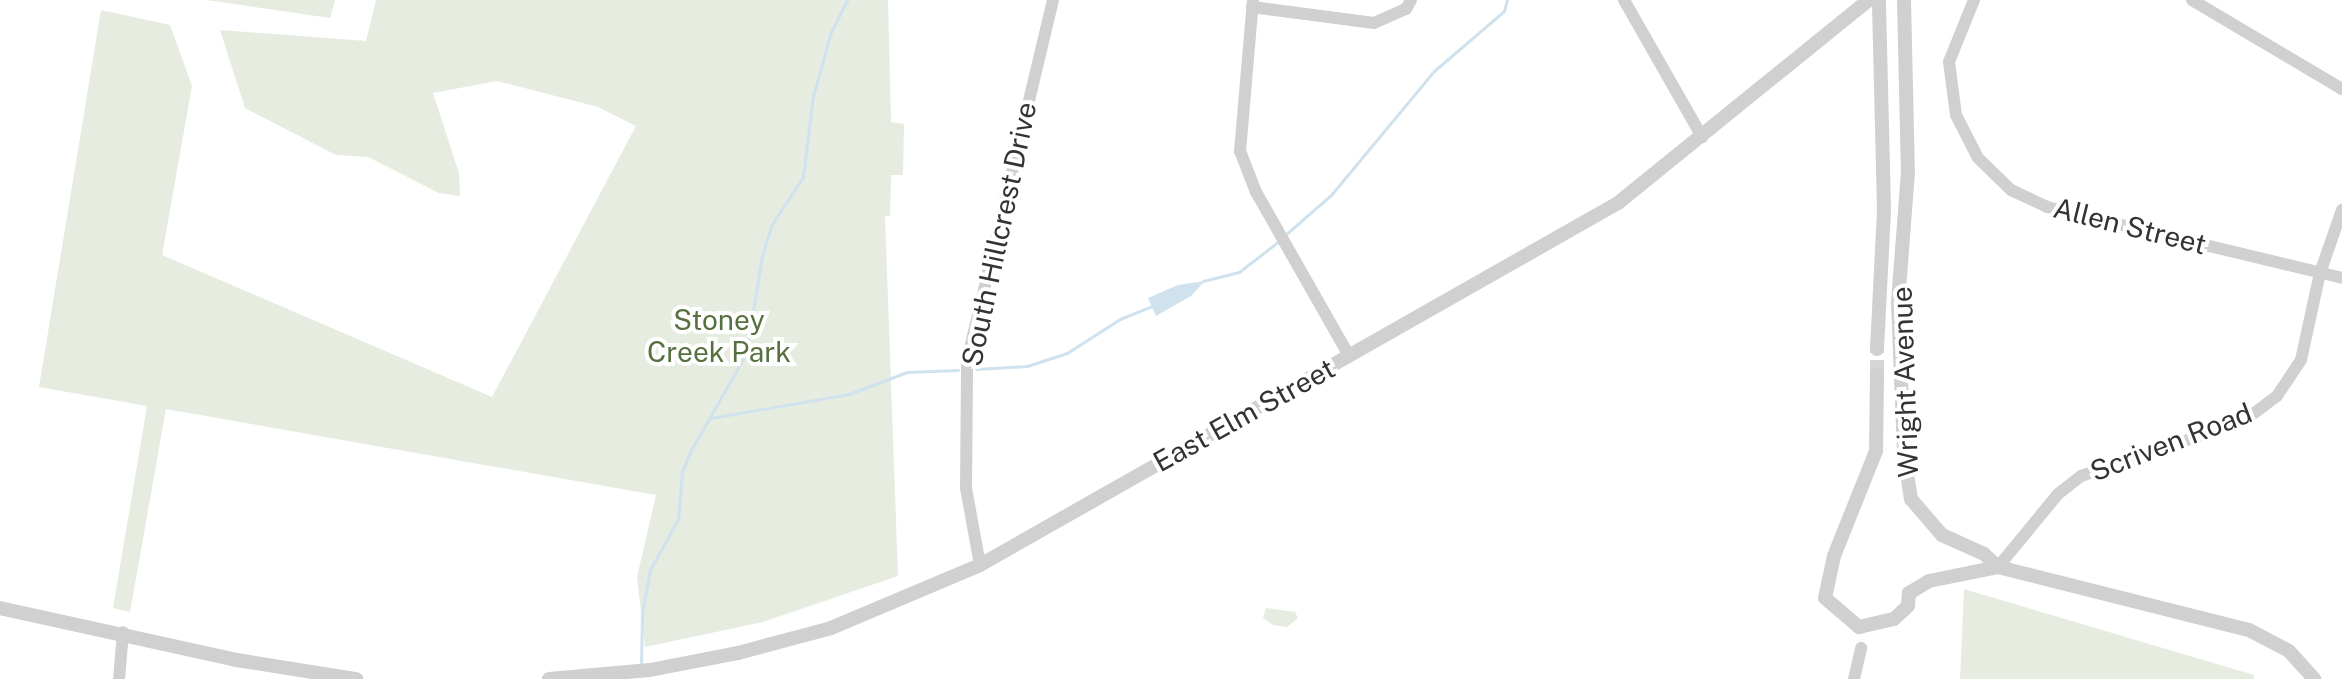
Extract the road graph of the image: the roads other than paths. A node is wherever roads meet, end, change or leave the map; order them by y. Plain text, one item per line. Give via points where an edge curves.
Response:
1 (1053, 0) edge
2 (1411, 0) edge
3 (1624, 0) edge
4 (1869, 0) edge
5 (1879, 0) edge
6 (1904, 0) edge
7 (1974, 0) edge
8 (2192, 0) edge
9 (1252, 3) edge
10 (2342, 89) edge
11 (1702, 137) junction
12 (2342, 210) edge
13 (2320, 273) junction
14 (2342, 278) edge
15 (1877, 349) tunnel mouth
16 (1349, 356) junction
17 (1877, 374) tunnel mouth
18 (980, 565) junction
19 (1998, 567) junction
20 (0, 608) edge
21 (123, 632) junction
22 (1861, 648) dead end
23 (119, 679) edge
24 (356, 679) edge
25 (549, 679) edge
26 (1854, 679) edge
27 (2314, 679) edge

1 - 18 street, South Hillcrest Drive via 967,361 966,488
2 - 9 street via 1406,9 1374,23
3 - 11 street
4 - 11 street, East Elm Street
5 - 15 street, Wright Avenue via 1884,209
6 - 19 street, Wright Avenue via 1908,172 1898,303 1906,477 1911,499 1926,521
7 - 13 street, Allen Street via 1949,62 1956,115 1978,158 2011,190 2047,207
8 - 10 street
9 - 16 street via 1240,151 1278,232
11 - 16 street, East Elm Street via 1618,203
12 - 13 street, Scriven Road
13 - 14 street, Allen Street
13 - 19 street, Scriven Road via 2301,360 2277,396 2249,417 2081,476 2058,494
16 - 18 street, East Elm Street
17 - 19 street, Wright Avenue via 1876,451 1834,556 1825,598 1859,627 1894,619 1908,606 1909,593 1929,581
18 - 25 street, East Elm Street via 831,628 738,653
19 - 27 street via 2249,630 2289,651
20 - 21 street
21 - 23 street
21 - 24 street via 237,660
22 - 26 street

